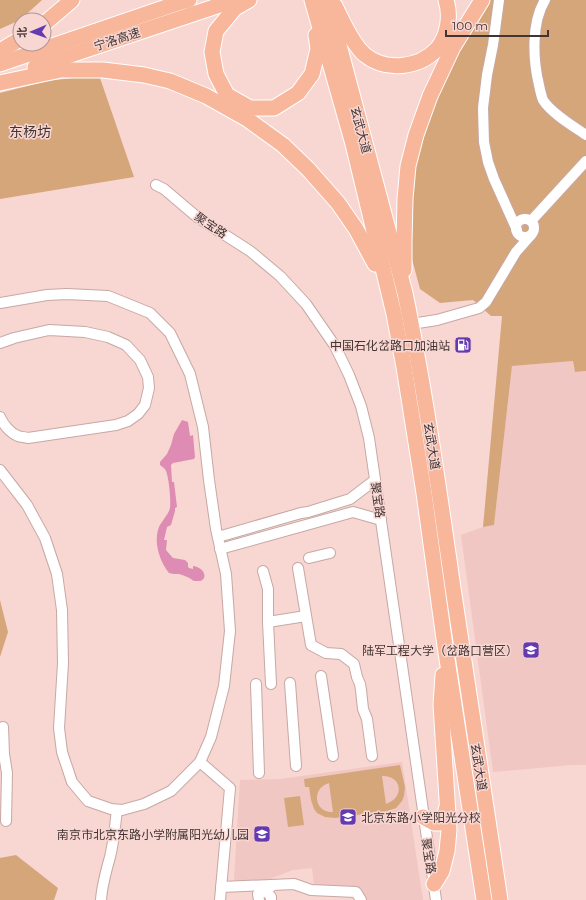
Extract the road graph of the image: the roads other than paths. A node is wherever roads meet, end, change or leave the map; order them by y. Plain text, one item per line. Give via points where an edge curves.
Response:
1 (72, 0) edge
2 (189, 0) edge
3 (235, 0) edge
4 (249, 0) edge
5 (312, 0) edge
6 (327, 0) edge
7 (333, 0) edge
8 (446, 0) edge
9 (482, 0) edge
10 (499, 0) edge
11 (545, 0) edge
12 (52, 17) edge
13 (12, 44) edge
14 (0, 51) edge
15 (0, 64) edge
16 (0, 79) edge
17 (0, 83) edge
18 (586, 135) edge
19 (586, 161) edge
20 (156, 185) dead end
21 (509, 214) junction
22 (528, 220) junction
23 (517, 231) junction
24 (531, 235) junction
25 (516, 252) junction
26 (405, 293) junction
27 (0, 303) edge
28 (394, 314) junction
29 (411, 324) junction
30 (0, 343) edge
31 (0, 417) edge
32 (0, 470) edge
33 (375, 480) junction
34 (381, 520) junction
35 (218, 537) junction
36 (220, 549) junction
37 (330, 553) dead end
38 (309, 558) dead end
39 (298, 568) dead end
40 (263, 571) dead end
41 (306, 616) junction
42 (268, 622) junction
43 (444, 646) junction
44 (321, 676) dead end
45 (290, 683) dead end
46 (256, 684) dead end
47 (271, 684) dead end
48 (3, 727) dead end
49 (333, 756) dead end
50 (372, 756) dead end
51 (200, 762) junction
52 (296, 766) dead end
53 (259, 773) dead end
54 (448, 804) junction
55 (117, 810) junction
56 (423, 817) junction
57 (6, 821) dead end
58 (434, 884) junction
59 (221, 887) junction
60 (269, 888) junction
61 (311, 895) edge
62 (347, 896) edge
63 (101, 900) edge
64 (220, 900) edge
65 (258, 900) edge
66 (271, 900) edge
67 (361, 900) edge
68 (436, 900) edge
69 (484, 900) edge
70 (500, 900) edge

1 - 12 highway
2 - 15 highway, 宁洛高速
3 - 16 highway, 宁洛高速
4 - 5 highway via 234,8 216,31 212,52 216,74 227,95 250,108 274,108 298,93 312,74 318,50
5 - 28 highway, 玄武大道 via 353,144
6 - 26 highway, 玄武大道
7 - 8 highway via 353,40 365,55 392,66 408,65 425,58 437,48 445,36 449,23 449,7
9 - 26 highway via 453,47 430,96 416,135 408,166 405,199
10 - 21 street via 483,108 484,142 490,167
11 - 18 street via 540,10 534,43 542,98 548,106
13 - 14 highway
17 - 28 highway via 61,70 103,70 144,75 170,81 206,96 248,119 283,145 338,203 373,260
19 - 22 street
20 - 33 street, 聚宝路 via 197,217 250,251 280,276 306,304 335,346 349,375 361,406 369,438
21 - 22 street
21 - 23 street
22 - 23 street via 519,222
22 - 24 street via 534,225
23 - 24 street via 524,237
23 - 25 street via 519,241
24 - 25 street
25 - 29 street via 486,302 479,308 437,320
26 - 29 highway, 玄武大道
27 - 35 street via 47,295 108,296 150,313 170,333 190,374 203,427
28 - 43 highway, 玄武大道 via 424,493
29 - 70 highway, 玄武大道 via 439,488
30 - 31 street via 49,330 83,332 108,337 126,345 140,360 148,377 149,388 145,405 138,414 116,425 28,438 17,436 8,429
32 - 55 street via 27,505 45,538 57,574 63,633 59,728 62,752 72,782 88,802
33 - 34 street, 聚宝路
33 - 35 street via 350,500
34 - 36 street via 353,512
34 - 56 street, 聚宝路
35 - 36 street
36 - 51 street via 226,574 230,631 224,686 211,737
37 - 38 street
39 - 41 street
40 - 42 street via 268,589
41 - 42 street
41 - 50 street via 311,645 326,653 341,654 354,664 367,719
42 - 47 street
43 - 54 highway via 441,705
43 - 69 highway, 玄武大道
44 - 49 street
45 - 52 street
46 - 53 street
48 - 57 street via 7,773
51 - 55 street via 171,791 144,804
51 - 59 street via 230,788
54 - 56 highway via 439,823
54 - 58 highway via 447,851 442,871
55 - 63 street
56 - 58 street, 聚宝路
58 - 68 street, 聚宝路
59 - 60 street
59 - 64 street
60 - 61 street via 294,884
60 - 65 street via 258,894
60 - 66 street
61 - 62 street
62 - 67 street via 356,892

